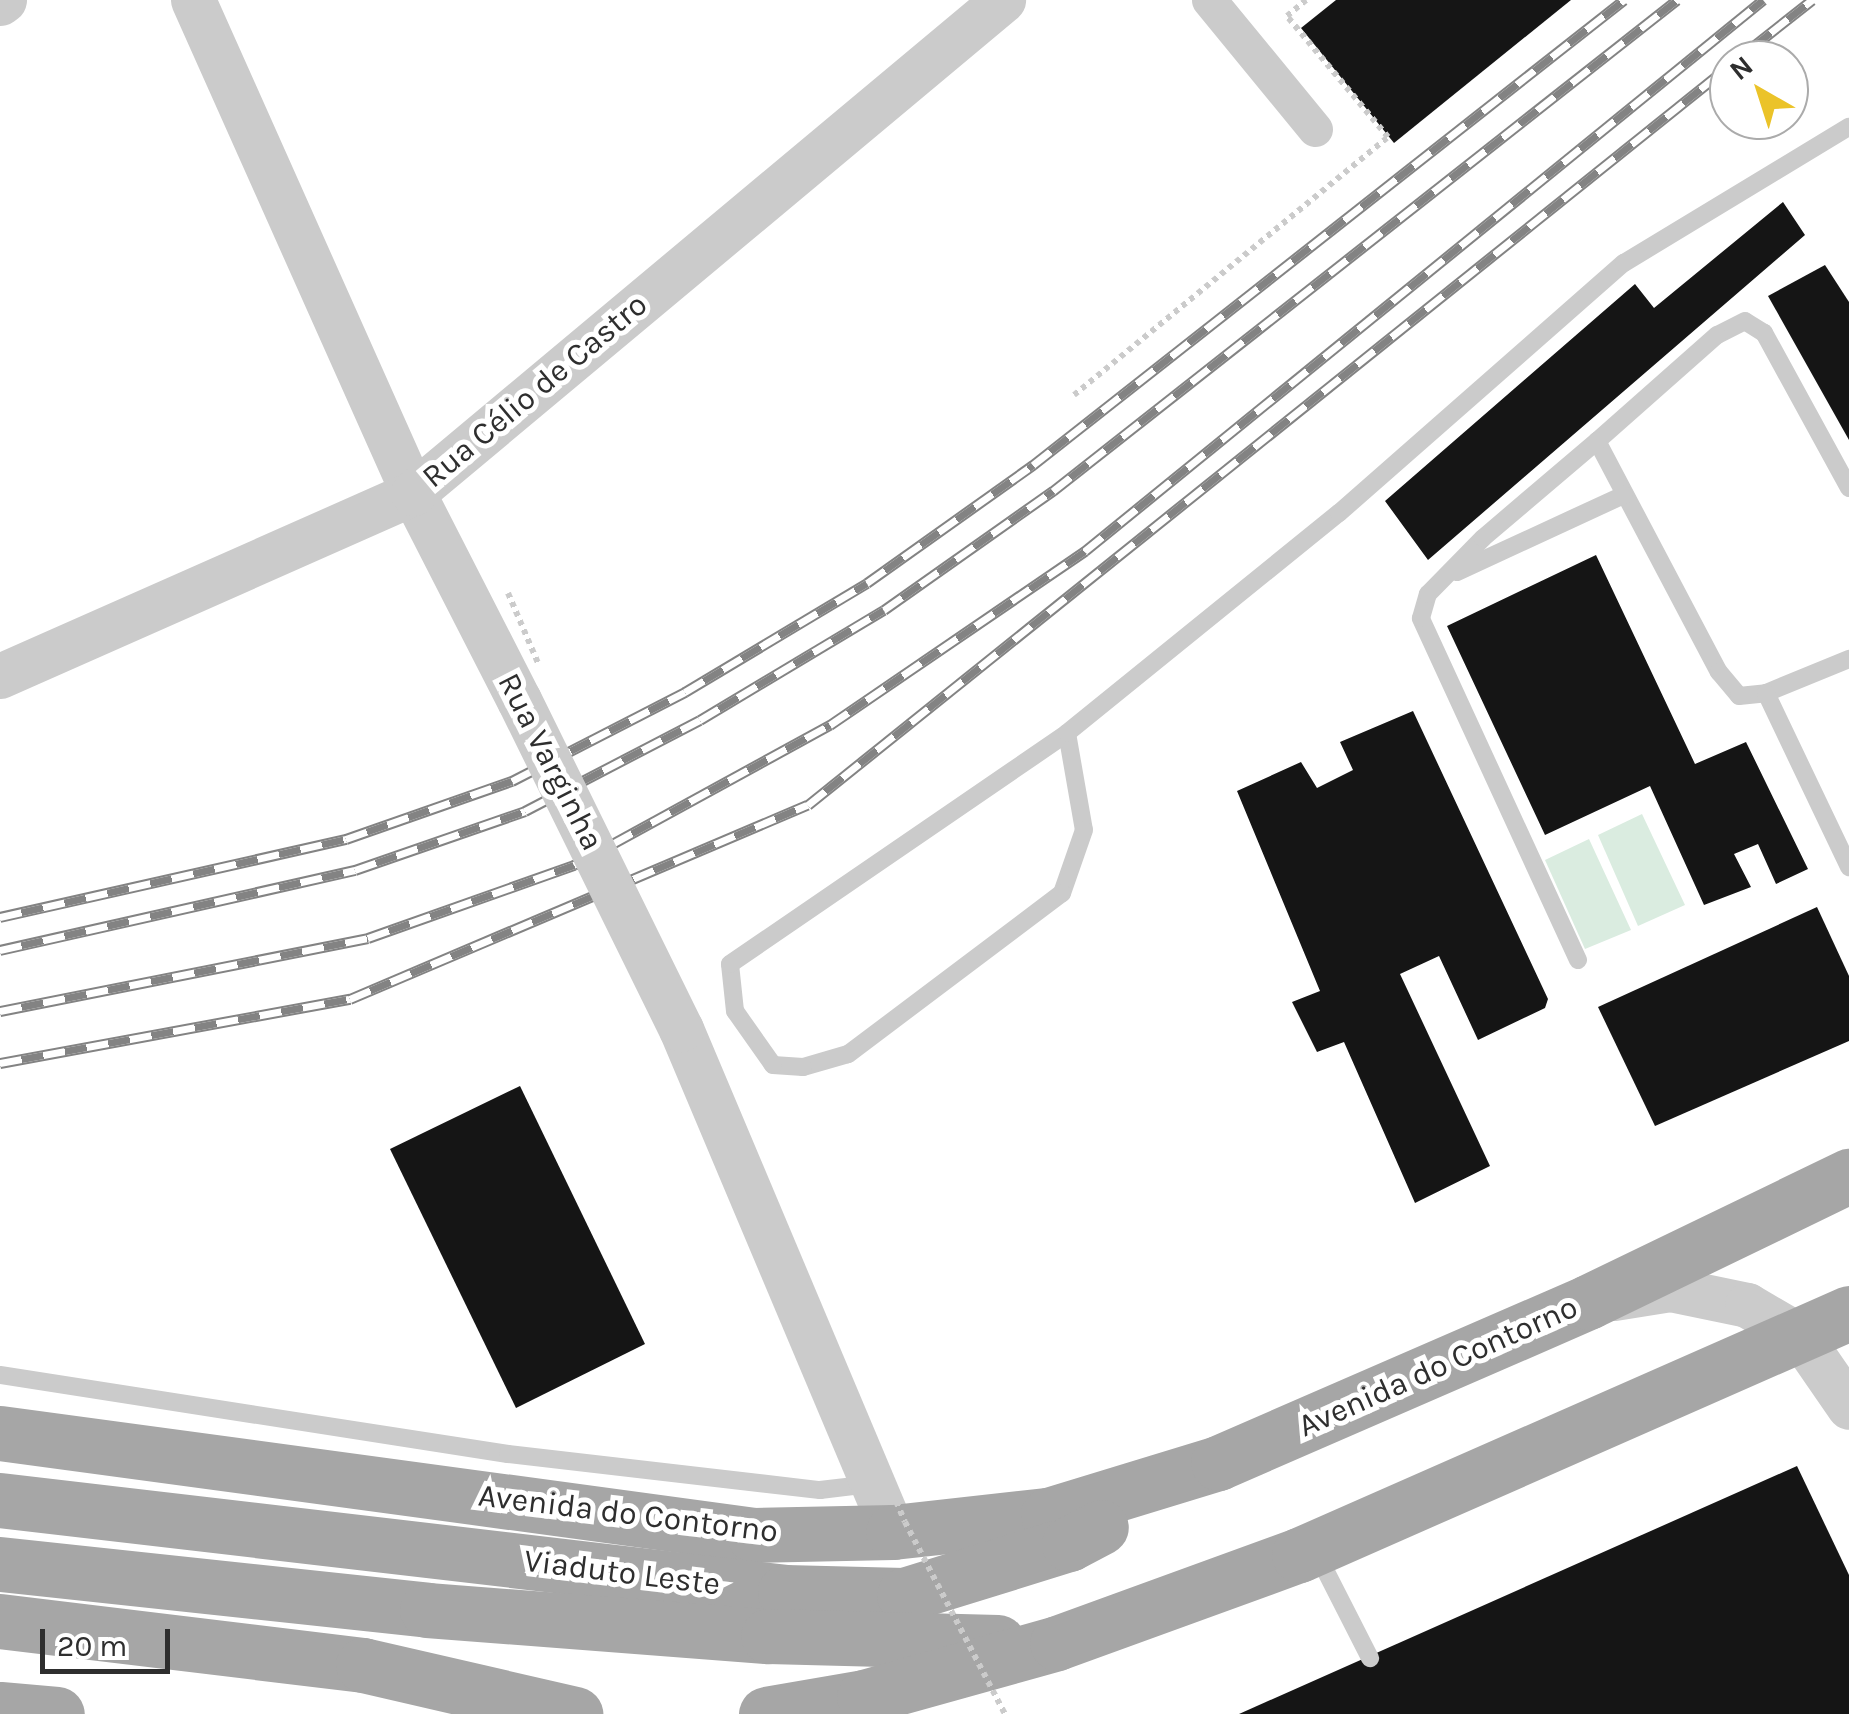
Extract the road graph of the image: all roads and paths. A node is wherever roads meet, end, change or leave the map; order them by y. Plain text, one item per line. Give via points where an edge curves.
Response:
1 (192, 0) edge
2 (1003, 0) edge
3 (1209, 0) edge
4 (1306, 0) edge
5 (1849, 127) edge
6 (1315, 129) dead end
7 (1074, 396) dead end
8 (1597, 441) junction
9 (1849, 488) edge
10 (413, 492) junction
11 (1624, 495) junction
12 (1452, 574) junction
13 (508, 593) dead end
14 (1849, 658) edge
15 (0, 676) edge
16 (532, 690) junction
17 (1766, 692) junction
18 (1067, 732) junction
19 (1849, 867) edge
20 (1578, 960) dead end
21 (693, 1041) junction
22 (1849, 1176) edge
23 (1588, 1302) junction
24 (1849, 1314) edge
25 (1800, 1336) junction
26 (0, 1374) edge
27 (1849, 1408) edge
28 (0, 1433) edge
29 (1218, 1463) junction
30 (0, 1500) edge
31 (882, 1508) junction
32 (1315, 1549) junction
33 (0, 1564) edge
34 (0, 1621) edge
35 (1057, 1644) junction
36 (1370, 1658) dead end
37 (0, 1709) edge
38 (58, 1714) edge
39 (575, 1714) edge
40 (766, 1714) edge
41 (1005, 1714) edge

1 - 10 street, Rua Varginha
2 - 10 street, Rua Célio de Castro
3 - 6 street
4 - 7 path via 1286,16 1388,137
5 - 18 lane via 1624,263 1339,513
8 - 9 lane via 1718,335 1745,321 1764,333
8 - 11 lane
8 - 12 lane via 1483,538
10 - 15 street, Rua Célio de Castro
10 - 16 street, Rua Varginha
11 - 12 lane
11 - 17 lane via 1720,672 1739,696
12 - 20 lane via 1428,594 1421,618
13 - 16 path, bridge
14 - 17 lane
16 - 21 street, Rua Varginha, bridge
17 - 19 lane
18 - 18 lane via 730,964 735,1011 773,1065 803,1067 848,1054 1062,893 1084,830
21 - 31 street, Rua Varginha
21 - 41 path, bridge via 905,1522
22 - 23 main road, Avenida do Contorno
23 - 25 street via 1670,1289 1747,1306
23 - 29 main road, Avenida do Contorno
24 - 25 main road
25 - 27 street
25 - 32 main road
26 - 31 lane via 508,1454 820,1490
28 - 31 main road, Avenida do Contorno via 754,1534
29 - 30 main road, Viaduto Leste via 1069,1544 904,1595 785,1592
29 - 31 main road, Avenida do Contorno via 1048,1515
32 - 35 main road
32 - 36 lane
33 - 35 main road, Viaduto Leste via 427,1610 768,1636
34 - 39 main road via 320,1661
35 - 40 main road via 864,1697
37 - 38 main road

